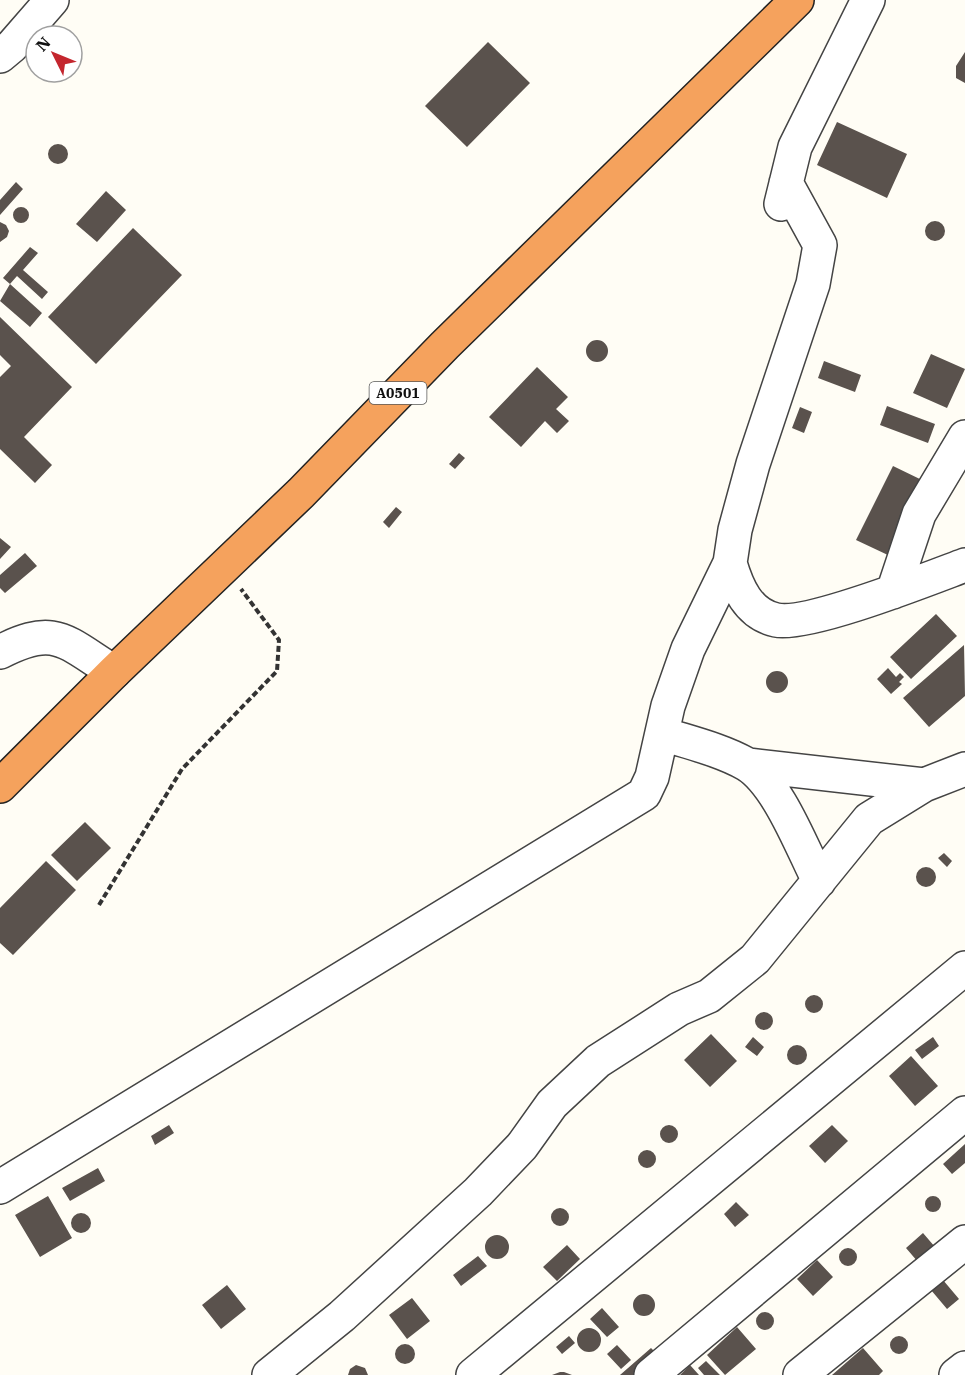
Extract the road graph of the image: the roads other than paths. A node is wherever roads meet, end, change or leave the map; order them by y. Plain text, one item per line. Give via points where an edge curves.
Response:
1 (52, 0) edge
2 (797, 0) edge
3 (868, 0) edge
4 (0, 56) edge
5 (965, 437) edge
6 (730, 563) junction
7 (965, 565) edge
8 (893, 592) junction
9 (0, 652) edge
10 (114, 672) junction
11 (663, 734) junction
12 (748, 765) junction
13 (965, 770) edge
14 (924, 785) junction
15 (0, 786) edge
16 (819, 881) junction
17 (965, 968) edge
18 (965, 1113) edge
19 (0, 1187) edge
20 (965, 1242) edge
21 (965, 1368) edge
22 (269, 1375) edge
23 (473, 1375) edge
24 (651, 1375) edge
25 (800, 1375) edge
26 (956, 1375) edge

1 - 4 street
2 - 10 highway, A0501 via 445,345 301,493
3 - 6 street via 795,147 782,198 820,245 813,285 753,464
5 - 8 street via 919,514
6 - 8 street via 739,591 753,607 776,620 808,617
6 - 11 street via 688,649 668,706
7 - 8 street
9 - 10 street via 26,639 56,636
10 - 15 highway, A0501
11 - 12 street
11 - 19 street via 644,794
12 - 14 street
12 - 16 street via 772,790
13 - 14 street
14 - 16 street via 868,819
16 - 22 street via 754,959 709,996 679,1010 598,1061 552,1104 522,1146 478,1192 342,1316
17 - 23 street
18 - 24 street
20 - 25 street
21 - 26 street

